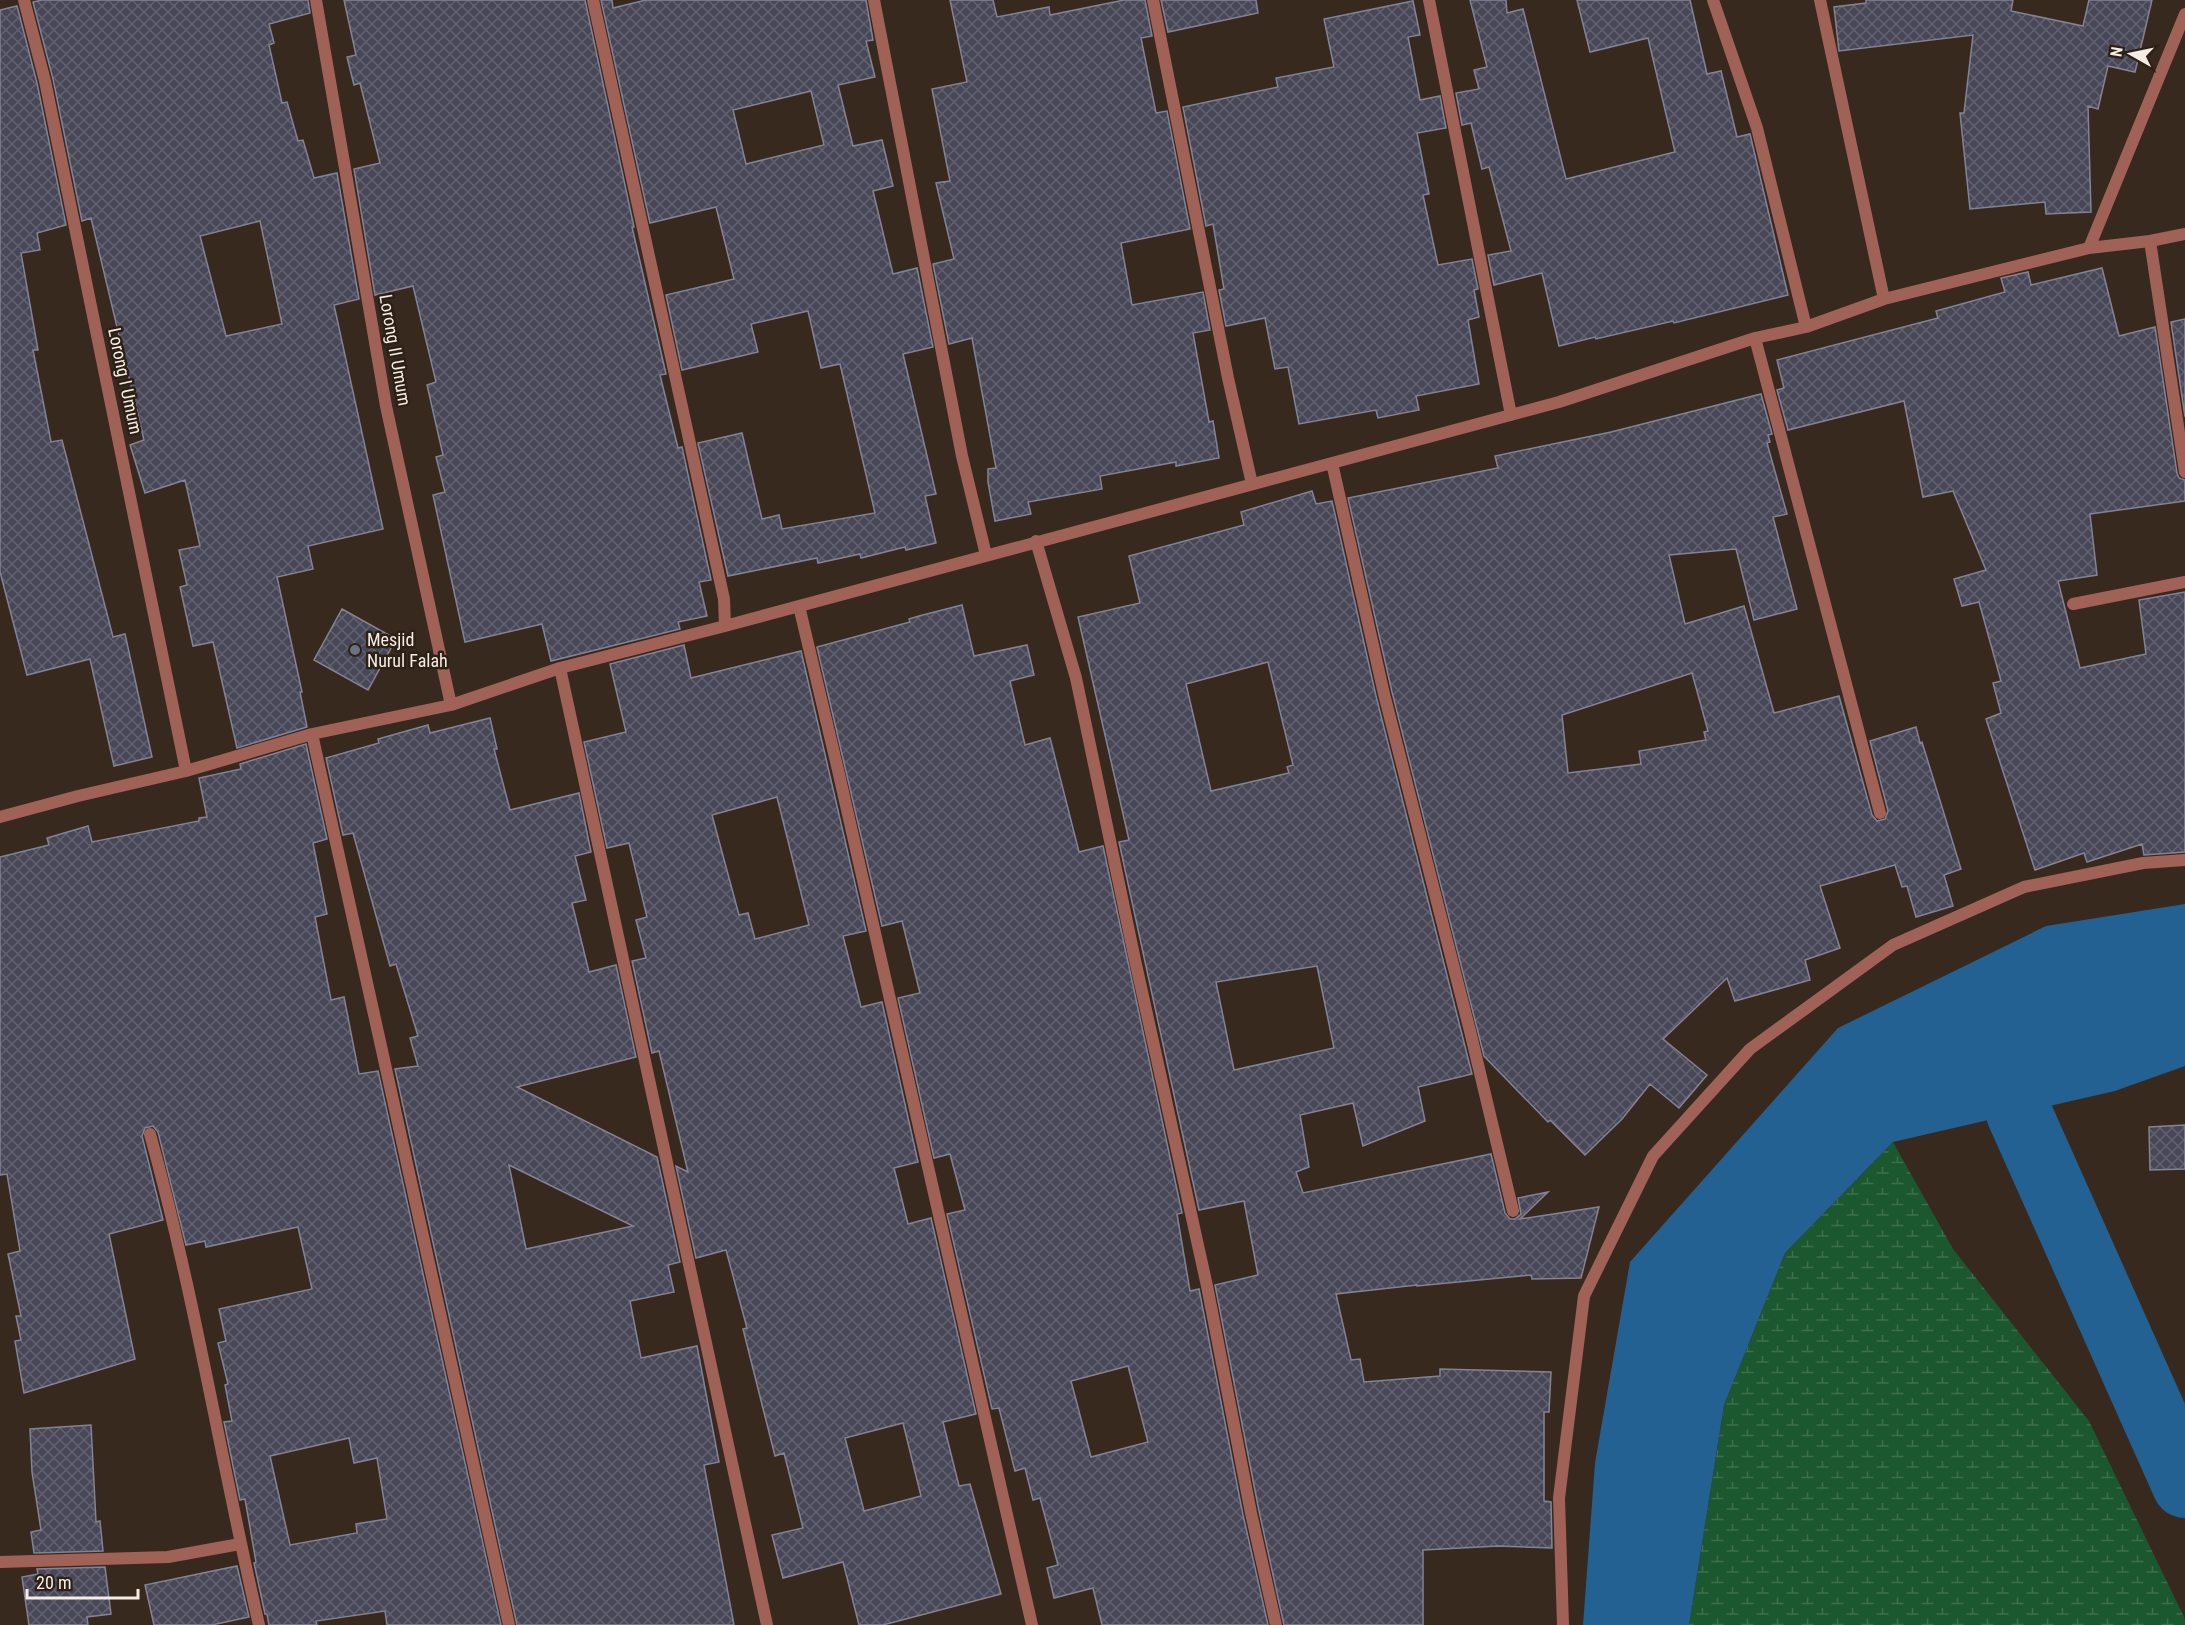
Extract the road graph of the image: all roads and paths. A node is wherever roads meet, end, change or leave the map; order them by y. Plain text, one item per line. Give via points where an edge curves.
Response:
1 (24, 0) edge
2 (316, 0) edge
3 (593, 0) edge
4 (874, 0) edge
5 (1153, 0) edge
6 (1429, 0) edge
7 (1713, 0) edge
8 (1820, 0) edge
9 (2185, 14) edge
10 (2185, 234) edge
11 (2150, 241) junction
12 (2089, 248) junction
13 (1884, 299) junction
14 (1806, 327) junction
15 (1755, 338) junction
16 (1510, 415) junction
17 (1332, 463) junction
18 (2185, 472) edge
19 (1252, 484) junction
20 (1036, 541) junction
21 (986, 555) junction
22 (2185, 582) edge
23 (2073, 604) dead end
24 (799, 606) junction
25 (725, 626) junction
26 (560, 668) junction
27 (451, 705) junction
28 (312, 734) junction
29 (186, 771) junction
30 (1880, 813) dead end
31 (0, 817) edge
32 (2185, 860) edge
33 (150, 1134) dead end
34 (1513, 1211) dead end
35 (240, 1544) junction
36 (0, 1562) edge
37 (259, 1625) edge
38 (509, 1625) edge
39 (767, 1625) edge
40 (1032, 1625) edge
41 (1276, 1625) edge
42 (1563, 1625) edge

1 - 29 street, Lorong I Umum via 45,81
2 - 27 street, Lorong II Umum via 386,406
3 - 25 street via 724,599
4 - 21 street via 962,456
5 - 19 street
6 - 16 street
7 - 14 street via 1757,128
8 - 13 street
9 - 12 street
10 - 11 street
11 - 12 street
11 - 18 street
12 - 13 street
13 - 14 street
14 - 15 street
15 - 16 street
15 - 30 street
16 - 17 street
17 - 19 street
17 - 34 street via 1384,694
19 - 20 street
20 - 21 street
20 - 41 street via 1076,678
21 - 24 street
22 - 23 street
24 - 25 street
24 - 40 street
25 - 26 street
26 - 27 street
26 - 39 street
27 - 28 street
28 - 29 street
28 - 38 street
29 - 31 street
32 - 42 street via 2143,863 2024,887 1893,945 1750,1049 1653,1156 1584,1296 1559,1498
33 - 35 street via 178,1240
35 - 36 street via 168,1557
35 - 37 street

